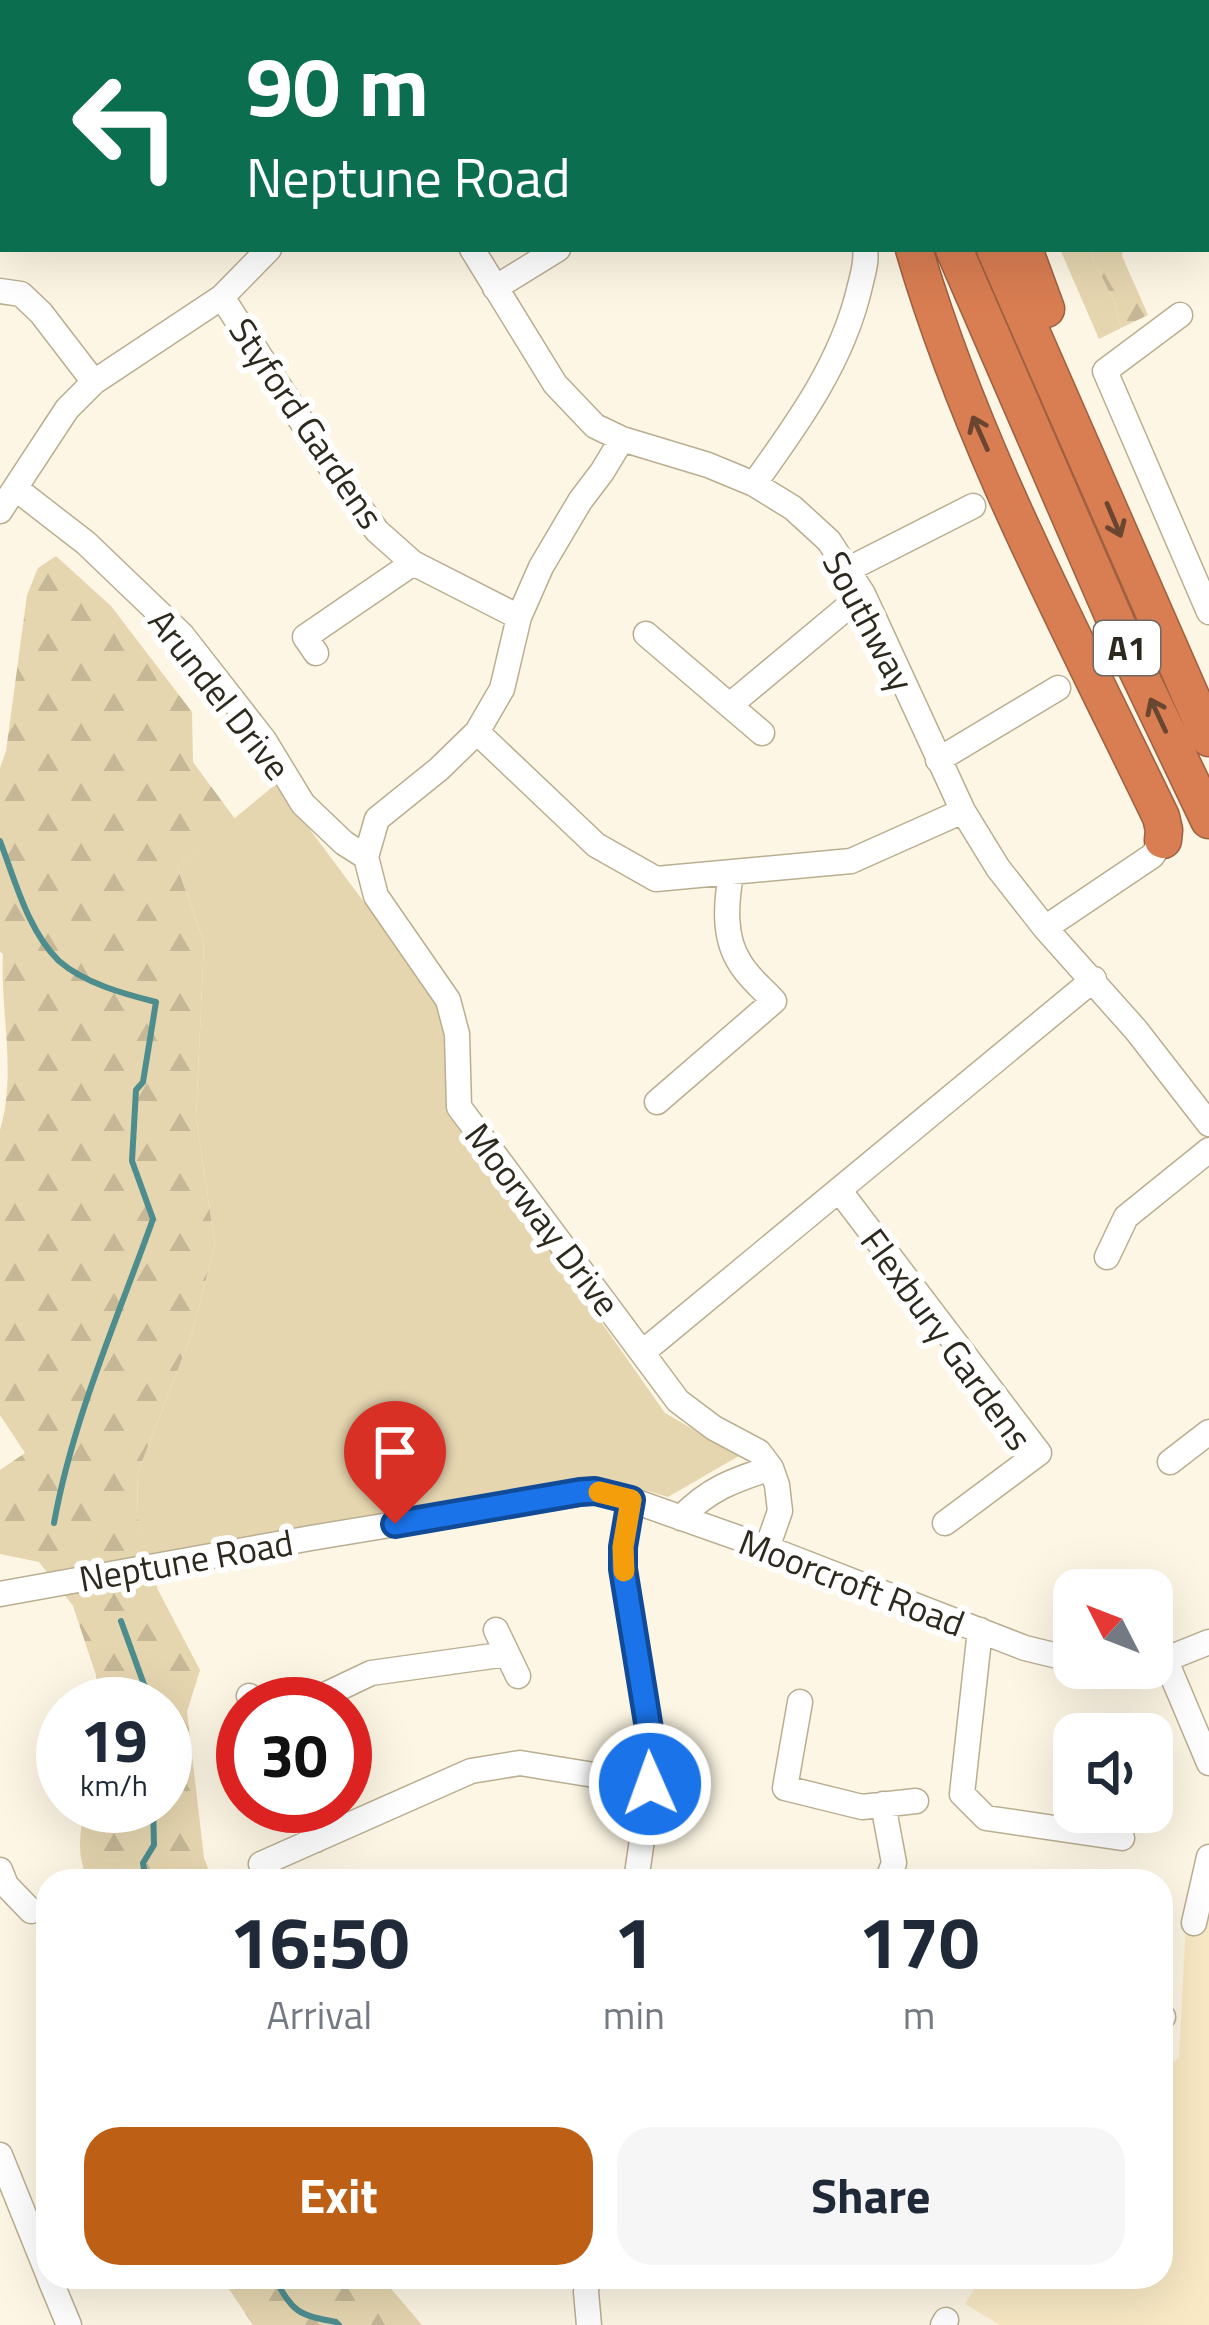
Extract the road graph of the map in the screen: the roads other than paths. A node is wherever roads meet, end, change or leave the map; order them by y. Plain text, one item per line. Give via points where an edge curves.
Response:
1 (266, 252) edge
2 (474, 252) edge
3 (553, 252) edge
4 (865, 252) edge
5 (919, 252) edge
6 (920, 252) edge
7 (955, 252) edge
8 (996, 252) edge
9 (1025, 252) edge
10 (495, 288) junction
11 (0, 291) edge
12 (222, 298) junction
13 (1180, 315) dead end
14 (94, 382) junction
15 (1068, 412) junction
16 (622, 439) junction
17 (1050, 473) junction
18 (754, 484) junction
19 (15, 488) junction
20 (973, 506) dead end
21 (0, 512) edge
22 (413, 563) junction
23 (849, 569) junction
24 (1202, 576) edge
25 (863, 594) junction
26 (1209, 612) edge
27 (520, 617) junction
28 (646, 634) dead end
29 (316, 653) dead end
30 (1058, 688) dead end
31 (730, 705) junction
32 (477, 732) junction
33 (762, 733) dead end
34 (1209, 738) edge
35 (938, 760) junction
36 (963, 811) junction
37 (1209, 820) edge
38 (1163, 840) joint
39 (366, 857) junction
40 (731, 874) junction
41 (1045, 928) junction
42 (1094, 980) junction
43 (680, 1082) junction
44 (658, 1102) dead end
45 (699, 1103) dead end
46 (1209, 1124) edge
47 (1209, 1150) edge
48 (839, 1190) junction
49 (1107, 1257) dead end
50 (643, 1352) junction
51 (1209, 1432) edge
52 (1170, 1462) dead end
53 (771, 1468) junction
54 (631, 1500) junction
55 (681, 1518) junction
56 (945, 1523) dead end
57 (767, 1548) junction
58 (0, 1594) edge
59 (496, 1630) dead end
60 (980, 1630) junction
61 (1209, 1642) edge
62 (1053, 1655) edge
63 (1173, 1657) edge
64 (363, 1677) edge
65 (1172, 1689) edge
66 (800, 1702) dead end
67 (1209, 1763) edge
68 (650, 1784) junction
69 (916, 1801) dead end
70 (883, 1804) junction
71 (313, 1833) edge
72 (1122, 1838) dead end
73 (316, 1840) junction
74 (1209, 1857) edge
75 (261, 1864) dead end
76 (638, 1869) edge
77 (891, 1869) edge
78 (0, 1870) edge
79 (32, 1911) dead end
80 (1194, 1923) dead end
81 (0, 2156) edge
82 (36, 2244) edge
83 (54, 2289) edge
84 (586, 2289) edge
85 (69, 2325) edge
86 (589, 2325) edge

1 - 12 street
2 - 10 street, Southway
3 - 10 street
4 - 18 street via 836,357
38 -> 5 highway via 1161,817 976,426
6 - 17 highway via 994,392
7 - 17 highway, A1
8 - 15 highway, A1
9 - 15 highway
10 - 16 street, Southway via 555,384 595,426
11 - 14 street via 21,294 41,313
12 - 14 street
12 - 22 street, Styford Gardens via 334,472 377,531
13 - 24 street via 1105,371
14 - 19 street
15 -> 34 highway, A1
16 - 18 street, Southway
16 - 27 street
37 -> 17 highway, A1
18 - 23 street, Southway via 793,508
19 - 21 street
19 - 39 street, Arundel Drive via 182,635 303,804
20 - 23 street
22 - 27 street, Styford Gardens
22 - 29 street via 305,637
23 - 25 street, Southway
24 - 26 street
25 - 31 street
25 - 35 street, Southway
27 - 32 street via 502,689
28 - 31 street
30 - 35 street
31 - 33 street
32 - 39 street via 377,819
32 - 40 street via 596,845 656,879
35 - 36 street, Southway
36 - 40 street via 851,861
36 - 41 street, Southway
38 - 41 street via 1152,856
39 - 50 street, Moorway Drive via 376,896 448,1000 460,1107
40 - 43 street via 732,945 774,1000
41 - 42 street, Southway
42 - 46 street, Southway
42 - 48 street
43 - 44 street
43 - 45 street
47 - 49 street via 1126,1217
48 - 50 street
48 - 56 street, Flexbury Gardens via 1039,1453
50 - 53 street, Moorway Drive via 678,1401
51 - 52 street
53 - 55 street via 700,1498
53 - 57 street via 780,1511
54 - 55 street, Moorcroft Road
54 - 58 street, Neptune Road via 580,1492
54 - 68 street via 623,1569 650,1735
55 - 57 street, Moorcroft Road
57 - 60 street, Moorcroft Road
59 - 64 street via 513,1665
60 - 62 street, Moorcroft Road
60 - 72 street via 962,1794 986,1818
61 - 63 street
65 - 67 street
66 - 70 street via 785,1788 862,1807
68 - 73 street via 520,1763 471,1771
68 - 76 street
69 - 70 street
70 - 77 street
71 - 73 street
73 - 75 street
74 - 80 street
78 - 79 street
81 - 82 street
83 - 85 street
84 - 86 street

